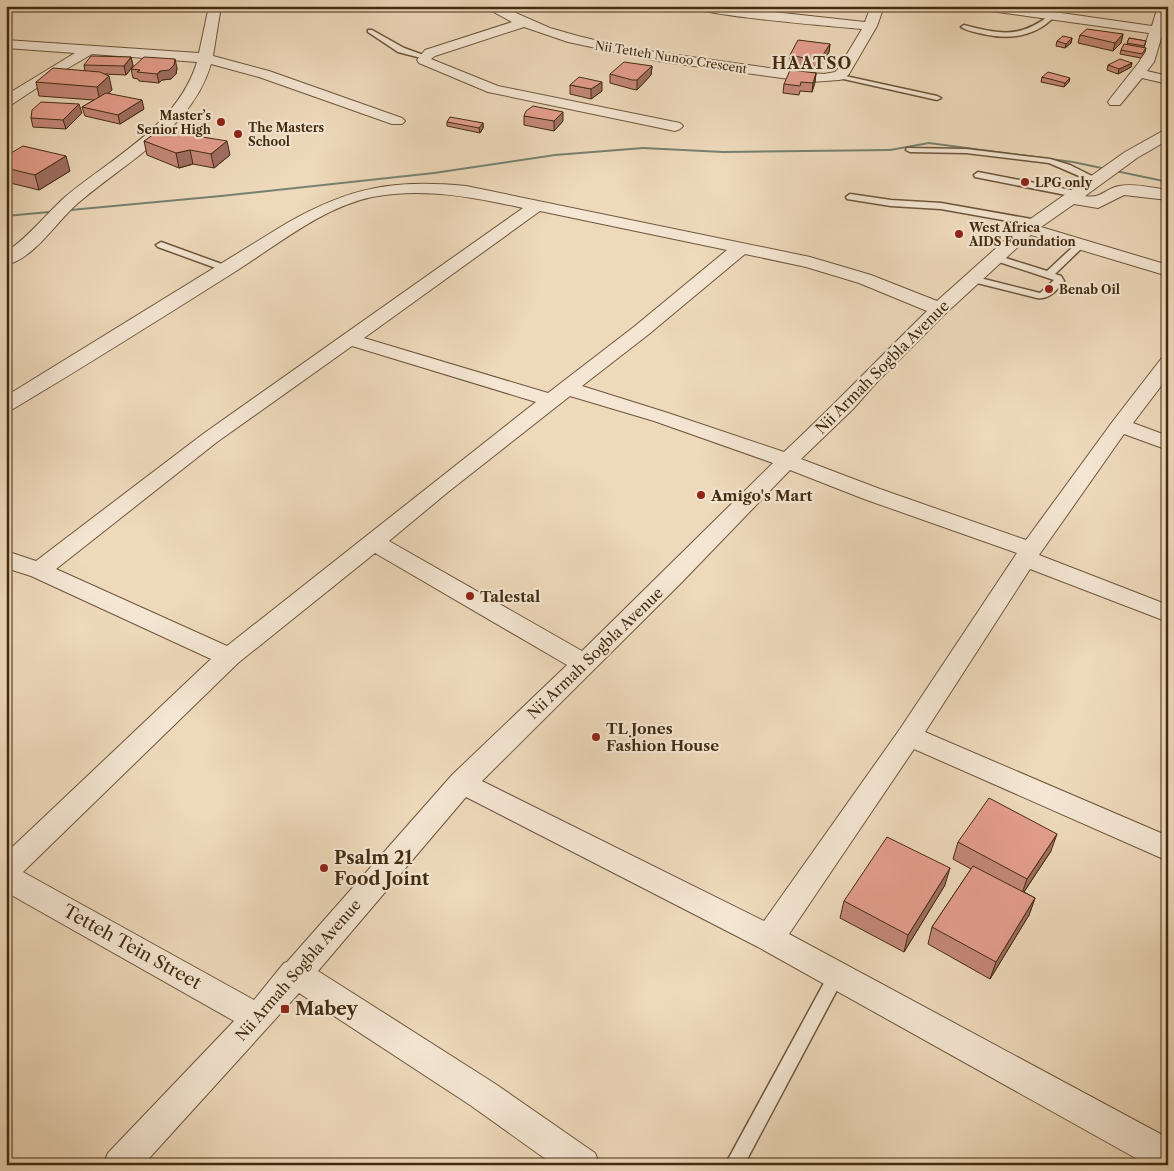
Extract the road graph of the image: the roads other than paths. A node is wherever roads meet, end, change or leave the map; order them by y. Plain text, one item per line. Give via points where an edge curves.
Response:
1 (215, 6) edge
2 (489, 6) edge
3 (695, 6) edge
4 (878, 6) edge
5 (983, 6) edge
6 (1165, 6) edge
7 (1052, 16) junction
8 (523, 23) junction
9 (870, 26) junction
10 (964, 27) dead end
11 (370, 31) dead end
12 (1162, 31) edge
13 (6, 44) edge
14 (88, 51) junction
15 (425, 57) junction
16 (205, 58) junction
17 (1140, 73) junction
18 (838, 76) junction
19 (1168, 80) edge
20 (937, 98) dead end
21 (6, 102) edge
22 (1115, 102) dead end
23 (397, 121) dead end
24 (675, 126) dead end
25 (1168, 133) edge
26 (910, 150) dead end
27 (978, 175) dead end
28 (1086, 187) junction
29 (1168, 195) edge
30 (850, 197) dead end
31 (536, 206) junction
32 (1033, 226) junction
33 (162, 245) dead end
34 (1080, 245) junction
35 (742, 247) junction
36 (996, 258) junction
37 (6, 260) edge
38 (227, 269) junction
39 (1168, 271) edge
40 (1049, 274) junction
41 (972, 279) junction
42 (939, 308) junction
43 (348, 339) junction
44 (1168, 363) edge
45 (558, 394) junction
46 (6, 405) edge
47 (1120, 425) junction
48 (1168, 444) edge
49 (786, 462) junction
50 (374, 542) junction
51 (1028, 554) junction
52 (6, 559) edge
53 (39, 571) junction
54 (1168, 614) edge
55 (229, 657) junction
56 (584, 663) junction
57 (909, 736) junction
58 (462, 783) junction
59 (1168, 848) edge
60 (6, 871) edge
61 (6, 877) edge
62 (769, 938) junction
63 (295, 974) junction
64 (838, 975) junction
65 (258, 1018) junction
66 (1168, 1157) edge
67 (571, 1161) edge
68 (120, 1165) edge
69 (734, 1165) edge

1 - 16 street
2 - 8 street, Nii Tetteh Nunoo Crescent
3 - 9 street
4 - 9 street
5 - 7 street
6 - 12 street
7 - 10 lane via 1029,33 1012,36
7 - 12 street
8 - 15 street
8 - 18 street, Nii Tetteh Nunoo Crescent via 569,40 615,51 814,78
9 - 18 street
11 - 15 lane via 401,50
12 - 17 street
13 - 14 street
14 - 16 street
14 - 21 street
15 - 24 street via 424,60 430,64 493,89
16 - 23 street via 264,74
16 - 37 street via 189,97 175,114
17 - 19 street
17 - 22 street
18 - 20 lane
25 - 28 street, Nii Armah Sogbla Avenue
26 - 28 lane via 966,150 1050,161 1067,167
27 - 28 lane
28 - 29 street via 1098,203 1121,190
28 - 32 street, Nii Armah Sogbla Avenue
30 - 32 lane via 941,206
31 - 35 street
31 - 38 street via 440,188 386,190 340,202
31 - 43 street
32 - 34 street
32 - 36 street, Nii Armah Sogbla Avenue
33 - 38 lane
34 - 39 street
34 - 40 lane
35 - 42 street via 810,262
35 - 45 street
36 - 40 lane
36 - 41 street, Nii Armah Sogbla Avenue
38 - 46 street
40 - 41 lane via 1059,281 1040,296
41 - 42 street, Nii Armah Sogbla Avenue
42 - 49 street, Nii Armah Sogbla Avenue
43 - 45 street
43 - 53 street via 210,438
44 - 47 street
45 - 49 street via 661,417
45 - 50 street
47 - 48 street
47 - 51 street
49 - 51 street
49 - 56 street, Nii Armah Sogbla Avenue
50 - 55 street
50 - 56 street
51 - 54 street
51 - 57 street
52 - 53 street
53 - 55 street
55 - 60 street
56 - 58 street, Nii Armah Sogbla Avenue
57 - 59 street
57 - 62 street
58 - 62 street
58 - 63 street, Nii Armah Sogbla Avenue
61 - 65 street, Tetteh Tein Street
62 - 64 street
63 - 65 street, Nii Armah Sogbla Avenue
63 - 67 street via 482,1094
64 - 66 street
64 - 69 lane
65 - 68 street, Nii Armah Sogbla Avenue

